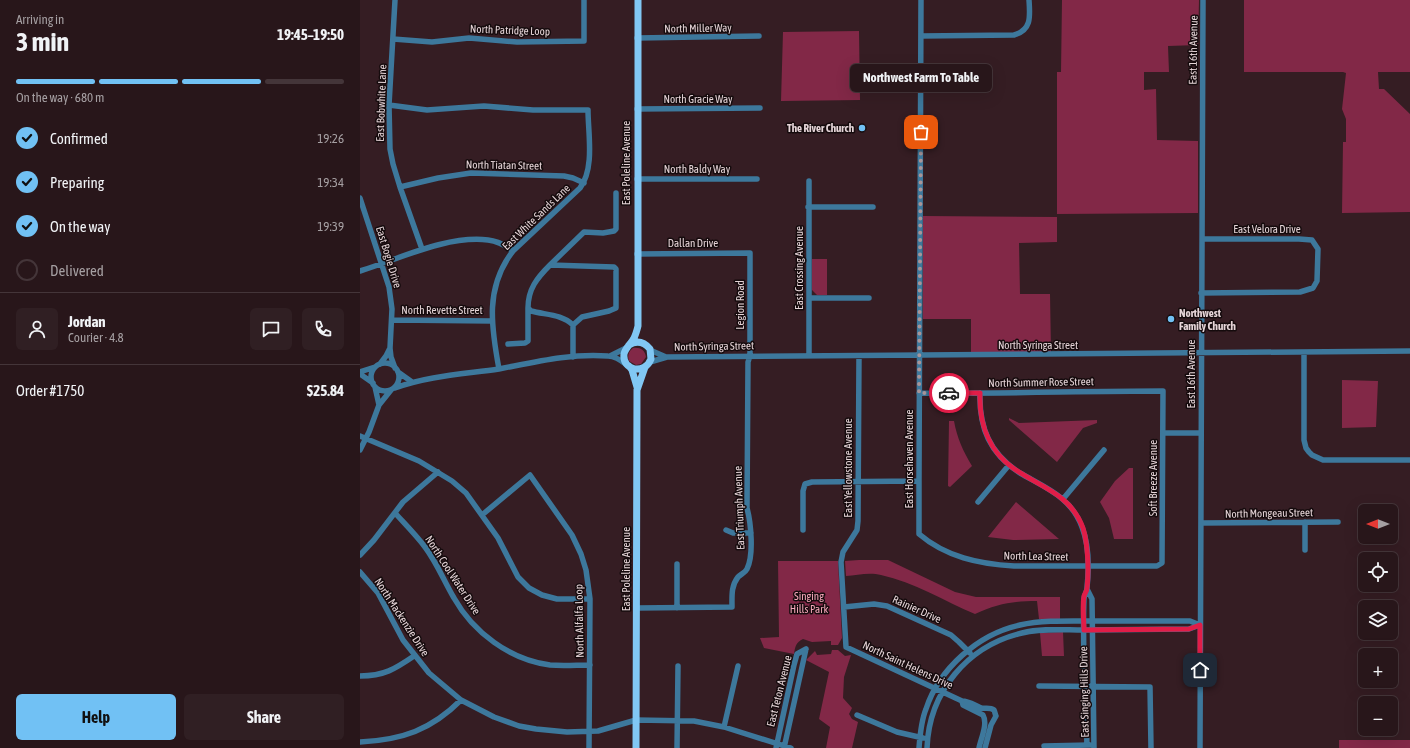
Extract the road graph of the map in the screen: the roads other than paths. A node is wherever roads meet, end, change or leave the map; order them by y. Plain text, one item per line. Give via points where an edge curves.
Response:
1 (395, 0) edge
2 (584, 0) edge
3 (638, 0) edge
4 (921, 0) edge
5 (1030, 0) edge
6 (1203, 0) edge
7 (759, 36) dead end
8 (921, 36) junction
9 (637, 38) junction
10 (393, 39) junction
11 (390, 105) junction
12 (760, 108) dead end
13 (637, 109) junction
14 (637, 179) junction
15 (757, 179) dead end
16 (809, 181) dead end
17 (584, 183) junction
18 (400, 187) junction
19 (616, 193) dead end
20 (360, 198) edge
21 (808, 207) junction
22 (873, 207) dead end
23 (1202, 239) junction
24 (422, 249) junction
25 (513, 251) junction
26 (750, 253) joint
27 (637, 254) junction
28 (382, 264) junction
29 (550, 265) junction
30 (360, 271) edge
31 (1201, 293) junction
32 (809, 298) junction
33 (869, 298) dead end
34 (528, 308) junction
35 (392, 320) junction
36 (492, 321) junction
37 (573, 325) junction
38 (638, 326) junction
39 (508, 344) dead end
40 (628, 347) junction
41 (390, 348) junction
42 (649, 348) junction
43 (1410, 351) edge
44 (1304, 352) junction
45 (1202, 354) junction
46 (809, 355) junction
47 (610, 356) junction
48 (750, 356) junction
49 (859, 356) junction
50 (920, 356) junction
51 (573, 357) junction
52 (667, 357) junction
53 (648, 365) junction
54 (377, 366) junction
55 (628, 366) junction
56 (499, 368) junction
57 (397, 369) junction
58 (360, 373) edge
59 (412, 382) junction
60 (374, 385) junction
61 (393, 389) junction
62 (638, 390) junction
63 (1164, 391) joint
64 (919, 393) junction
65 (980, 393) junction
66 (379, 406) junction
67 (1163, 432) junction
68 (1201, 433) junction
69 (360, 436) edge
70 (366, 439) junction
71 (360, 450) edge
72 (1104, 450) dead end
73 (1410, 460) edge
74 (1009, 465) junction
75 (438, 472) junction
76 (919, 481) junction
77 (858, 482) junction
78 (1063, 499) junction
79 (978, 502) dead end
80 (395, 513) junction
81 (482, 515) junction
82 (1305, 522) junction
83 (1338, 522) dead end
84 (1201, 523) junction
85 (726, 530) dead end
86 (803, 530) dead end
87 (751, 533) junction
88 (919, 534) joint
89 (1305, 550) dead end
90 (360, 555) edge
91 (677, 564) dead end
92 (1161, 565) joint
93 (1087, 566) junction
94 (360, 572) edge
95 (1087, 589) junction
96 (590, 599) junction
97 (844, 607) junction
98 (637, 608) junction
99 (677, 608) junction
100 (1084, 621) junction
101 (1092, 621) junction
102 (1200, 625) junction
103 (1084, 630) junction
104 (1093, 630) junction
105 (846, 647) joint
106 (968, 651) junction
107 (414, 656) junction
108 (973, 656) junction
109 (590, 664) junction
110 (678, 666) dead end
111 (738, 666) dead end
112 (360, 676) edge
113 (1039, 686) dead end
114 (1085, 686) junction
115 (1094, 686) junction
116 (935, 688) junction
117 (942, 691) junction
118 (461, 700) junction
119 (962, 702) junction
120 (857, 715) dead end
121 (636, 720) junction
122 (677, 720) junction
123 (724, 727) junction
124 (590, 731) junction
125 (920, 738) junction
126 (927, 739) junction
127 (360, 742) edge
128 (777, 746) edge
129 (1044, 746) dead end
130 (1087, 746) edge
131 (1094, 746) edge
132 (784, 747) edge
133 (590, 748) edge
134 (636, 748) edge
135 (677, 748) edge
136 (791, 748) edge
137 (919, 748) edge
138 (927, 748) edge
139 (979, 748) edge
140 (985, 748) edge
141 (1151, 748) edge
142 (1200, 748) edge

1 - 10 street, East Bobwhite Lane
2 - 10 street, North Patridge Loop via 584,41 517,42 469,38 432,42
3 - 9 main road, East Poleline Avenue
4 - 8 street, East Horsehaven Avenue
5 - 8 street via 1027,27 1023,32 1014,35
6 - 23 street, East 16th Avenue
7 - 9 street, North Miller Way
8 - 50 street, East Horsehaven Avenue
9 - 13 main road, East Poleline Avenue
10 - 11 street, East Bobwhite Lane
11 - 17 street, East White Sands Lane via 427,110 484,106 526,110 588,110 589,165
11 - 18 street, East Bobwhite Lane via 390,149
12 - 13 street, North Gracie Way
13 - 14 main road, East Poleline Avenue
14 - 15 street, North Baldy Way
14 - 27 main road, East Poleline Avenue
16 - 21 street, East Crossing Avenue
17 - 18 street, North Tiatan Street via 564,176 479,173 438,178
17 - 25 street, East White Sands Lane
18 - 24 street, East Bobwhite Lane
19 - 29 street via 616,230 603,233 584,232
20 - 28 street, East Bogie Drive
21 - 22 street
21 - 32 street, East Crossing Avenue
23 - 31 street, East 16th Avenue
23 - 31 street, East Velora Drive via 1312,240 1318,249 1318,277 1313,288 1300,292
24 - 25 street via 470,239 502,243
24 - 28 street
25 - 36 street, East White Sands Lane via 497,277
26 - 27 street, Dallan Drive
26 - 48 street, Legion Road
27 - 38 main road, East Poleline Avenue
28 - 30 street
28 - 35 street, East Bogie Drive via 389,287
29 - 34 street via 529,294
29 - 37 street via 616,269 616,308 582,317
31 - 45 street, East 16th Avenue
32 - 33 street
32 - 46 street, East Crossing Avenue
34 - 37 street via 531,311 568,319
34 - 39 street via 528,341
35 - 36 street, North Revette Street
35 - 41 street, East Bogie Drive
36 - 56 street, East White Sands Lane
37 - 51 street
38 - 40 main road, East Poleline Avenue
38 - 42 main road, East Poleline Avenue
40 - 42 main road via 638,342
40 - 47 street
40 - 55 main road via 624,356
41 - 54 street, East Bogie Drive
41 - 57 street, East Bogie Drive via 391,358
42 - 52 street, North Syringa Street
42 - 53 main road via 652,356
43 - 44 street, North Syringa Street
44 - 45 street, North Syringa Street
44 - 73 street via 1303,432 1309,452 1323,460
45 - 50 street, North Syringa Street
45 - 68 street, East 16th Avenue
46 - 48 street, North Syringa Street
46 - 49 street, North Syringa Street
47 - 51 street
47 - 55 street
48 - 52 street, North Syringa Street
48 - 87 street, East Triumph Avenue via 747,508
49 - 50 street, North Syringa Street
49 - 77 street, East Yellowstone Avenue
50 - 64 street, East Horsehaven Avenue
51 - 56 street
52 - 53 street, North Syringa Street
53 - 55 main road via 635,369
53 - 62 main road, East Poleline Avenue
54 - 57 street via 388,364
54 - 58 street
54 - 60 street via 372,375
55 - 62 main road, East Poleline Avenue via 632,370
56 - 59 street
57 - 59 street
57 - 61 street via 399,380
58 - 60 street
59 - 61 street
60 - 61 street via 382,391
60 - 66 street
61 - 66 street
62 - 98 main road, East Poleline Avenue
63 - 65 street, North Summer Rose Street
63 - 67 street, Soft Breeze Avenue
64 - 65 street, North Summer Rose Street
64 - 76 street, East Horsehaven Avenue
65 - 74 street, East Singing Hills Drive via 984,431 996,451
66 - 70 street
67 - 68 street
67 - 92 street, Soft Breeze Avenue
68 - 84 street, East 16th Avenue
69 - 70 street
70 - 71 street
70 - 75 street via 419,461
72 - 78 street
74 - 78 street, East Singing Hills Drive
74 - 79 street
75 - 80 street via 403,502
75 - 81 street via 466,494
76 - 77 street
76 - 88 street, East Horsehaven Avenue
77 - 86 street via 805,484
77 - 97 street, East Yellowstone Avenue via 857,530 842,556
78 - 93 street, East Singing Hills Drive via 1083,528
80 - 90 street
80 - 109 street, North Cool Water Drive via 425,547 467,618 482,633 502,648 526,659 550,665
81 - 96 street via 498,538 518,577 529,588 557,599
81 - 96 street, North Alfalfa Loop via 530,475 572,535 586,570
82 - 83 street, North Mongeau Street
82 - 84 street, North Mongeau Street
82 - 89 street
84 - 102 street, East 16th Avenue
85 - 87 street via 733,533
87 - 99 street, East Triumph Avenue via 750,558 746,570 734,584 732,607
88 - 93 street, North Lea Street via 942,550 980,563 1014,566
91 - 99 street
92 - 93 street, North Lea Street
93 - 95 street, East Singing Hills Drive
94 - 107 street, North Mackenzie Drive via 378,593
95 - 100 street, East Singing Hills Drive via 1084,597
95 - 101 street, East Singing Hills Drive via 1092,599
96 - 109 street, North Alfalfa Loop
97 - 105 street, East Yellowstone Avenue
97 - 106 street, Rainier Drive via 874,604 887,606 951,635
98 - 99 street, East Triumph Avenue
98 - 121 main road, East Poleline Avenue
100 - 101 street
100 - 103 street, East Singing Hills Drive
100 - 106 street via 1018,625 993,634
101 - 102 street via 1190,621
101 - 104 street, East Singing Hills Drive
102 - 104 street via 1189,629
102 - 142 street, East 16th Avenue
103 - 104 street
103 - 108 street via 1036,630 1022,633 998,641
103 - 114 street, East Singing Hills Drive
104 - 115 street, East Singing Hills Drive
105 - 116 street, North Saint Helens Drive
106 - 108 street, Rainier Drive
106 - 116 street via 946,672
107 - 112 street via 387,673
107 - 118 street, North Mackenzie Drive via 429,673
108 - 117 street via 949,680
109 - 124 street, North Alfalfa Loop
110 - 122 street
111 - 123 street
113 - 114 street
114 - 115 street
114 - 130 street, East Singing Hills Drive
115 - 131 street, East Singing Hills Drive
115 - 141 street via 1150,687
116 - 117 street, North Saint Helens Drive
116 - 125 street via 926,709
117 - 119 street, North Saint Helens Drive
117 - 126 street via 933,712
118 - 124 street, North Mackenzie Drive via 488,715 519,726 552,731
118 - 127 street via 443,716 419,730 388,739
119 - 139 street, North Saint Helens Drive via 963,705 983,715 985,724
119 - 140 street, North Saint Helens Drive via 966,701 994,711 996,716
120 - 125 street via 897,732
121 - 122 street, North Mackenzie Drive
121 - 124 street, North Mackenzie Drive
121 - 134 main road, East Poleline Avenue
122 - 123 street, North Mackenzie Drive
122 - 135 street
123 - 128 street, North Mackenzie Drive
124 - 133 street, North Alfalfa Loop
125 - 126 street
125 - 137 street
126 - 138 street
128 - 132 street, North Mackenzie Drive
128 - 132 street, East Teton Avenue via 797,654 806,649
129 - 130 street
130 - 131 street
132 - 136 street, North Mackenzie Drive

